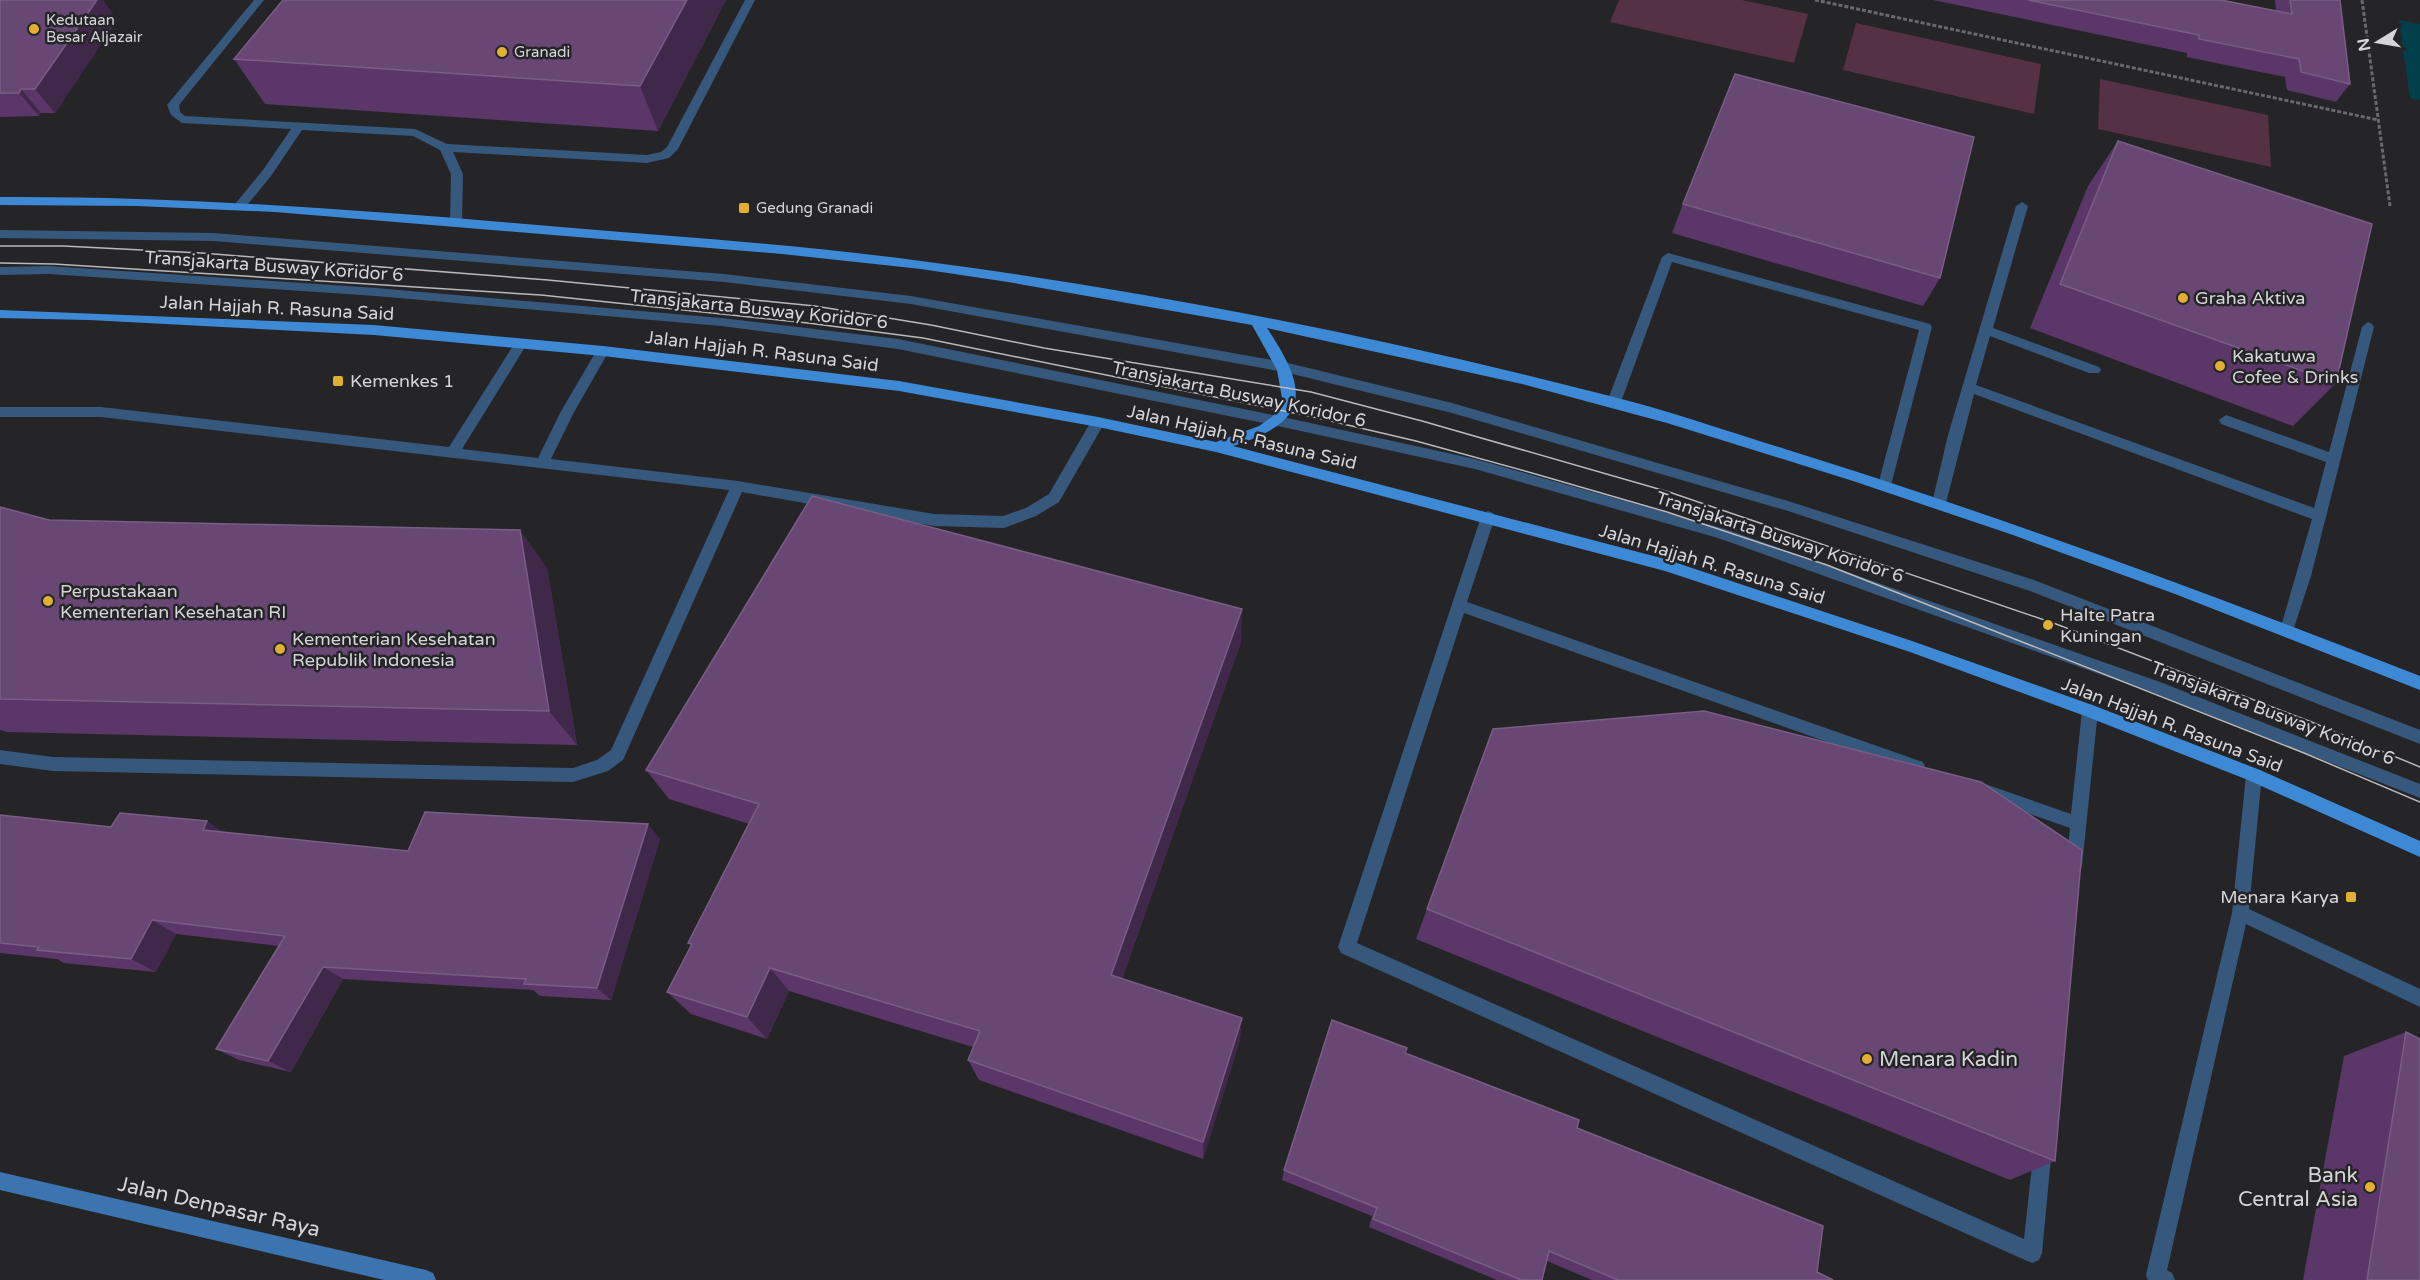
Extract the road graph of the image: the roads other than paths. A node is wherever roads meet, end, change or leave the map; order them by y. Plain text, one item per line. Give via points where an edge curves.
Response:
1 (258, 0) edge
2 (750, 0) edge
3 (299, 126) junction
4 (445, 148) junction
5 (0, 201) edge
6 (2022, 206) dead end
7 (239, 207) junction
8 (456, 222) junction
9 (0, 234) edge
10 (0, 271) edge
11 (0, 314) edge
12 (1255, 320) junction
13 (2368, 327) dead end
14 (1986, 330) junction
15 (521, 344) junction
16 (603, 351) junction
17 (1284, 367) junction
18 (2094, 370) dead end
19 (1969, 387) junction
20 (1614, 402) junction
21 (0, 412) edge
22 (2226, 420) dead end
23 (1278, 421) junction
24 (1098, 422) junction
25 (1216, 447) junction
26 (452, 453) junction
27 (2334, 460) junction
28 (542, 464) junction
29 (1886, 485) junction
30 (738, 486) junction
31 (1939, 503) junction
32 (2320, 516) junction
33 (1488, 517) junction
34 (1460, 606) junction
35 (2287, 630) junction
36 (2420, 683) edge
37 (2090, 711) junction
38 (2420, 737) edge
39 (0, 757) edge
40 (1933, 773) edge
41 (2254, 775) junction
42 (1966, 785) edge
43 (2420, 791) edge
44 (2079, 824) junction
45 (2420, 849) edge
46 (2072, 882) edge
47 (2240, 914) junction
48 (2420, 998) edge
49 (2046, 1125) edge
50 (0, 1181) edge
51 (426, 1280) edge
52 (2165, 1280) edge

1 - 3 lane via 173,105 182,119
2 - 4 lane via 672,149 665,155 647,159
3 - 4 lane via 415,133
3 - 7 lane
4 - 8 lane via 457,174
5 - 7 main road
6 - 14 lane
7 - 8 main road
8 - 12 main road via 919,265
9 - 17 lane, Transjakarta Busway Koridor 6 via 214,237 724,278 911,300
10 - 23 lane, Transjakarta Busway Koridor 6 via 50,270 364,291 720,322 898,344
11 - 15 main road, Jalan Hajjah R. Rasuna Said via 374,330
12 - 17 main road
12 - 20 main road
13 - 27 lane
14 - 18 lane
14 - 19 lane
15 - 16 main road, Jalan Hajjah R. Rasuna Said
15 - 26 lane
16 - 24 main road, Jalan Hajjah R. Rasuna Said via 899,386
16 - 28 lane
17 - 23 main road via 1289,402
17 - 38 lane, Transjakarta Busway Koridor 6 via 1463,411 1788,506 2012,579
19 - 31 lane
19 - 32 lane
20 - 29 main road
20 - 29 lane via 1668,257 1926,327 1900,417
21 - 26 lane via 101,412
22 - 27 lane
23 - 25 main road
23 - 43 lane, Transjakarta Busway Koridor 6 via 1475,464 1720,533 2155,687
24 - 25 main road, Jalan Hajjah R. Rasuna Said
24 - 30 lane via 1054,498 1004,522 934,520
25 - 33 main road, Jalan Hajjah R. Rasuna Said
26 - 28 lane
27 - 32 lane
28 - 30 lane
29 - 31 main road
30 - 39 lane via 617,755 588,772 573,776 53,764
31 - 35 main road
32 - 35 lane
33 - 34 lane
33 - 37 main road, Jalan Hajjah R. Rasuna Said via 1665,565
34 - 40 lane
34 - 49 lane via 1347,947 2032,1253
35 - 36 main road
37 - 41 main road, Jalan Hajjah R. Rasuna Said
37 - 44 lane
41 - 45 main road, Jalan Hajjah R. Rasuna Said
41 - 47 lane
42 - 44 lane
44 - 46 lane
47 - 48 lane
47 - 52 lane via 2156,1275
50 - 51 street, Jalan Denpasar Raya

